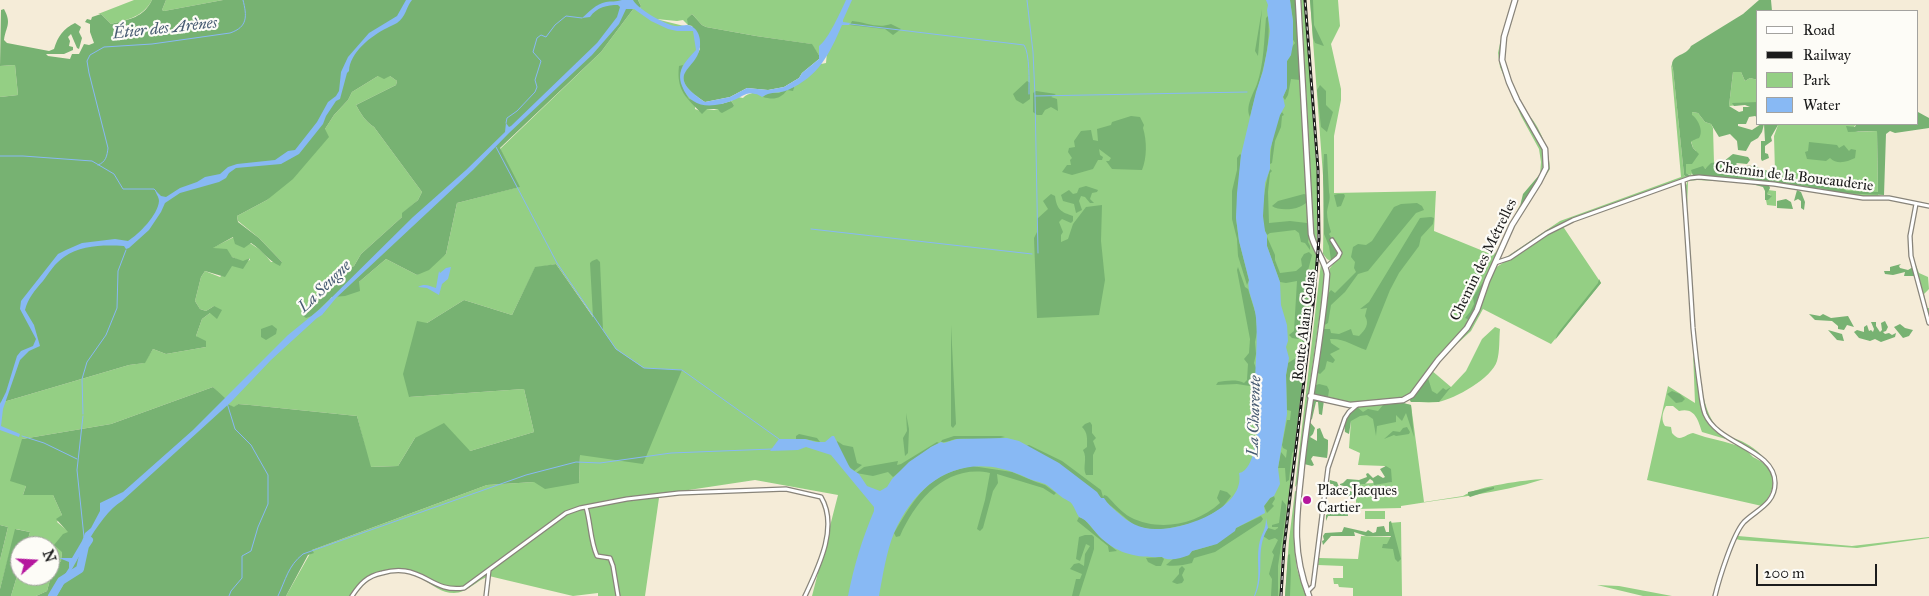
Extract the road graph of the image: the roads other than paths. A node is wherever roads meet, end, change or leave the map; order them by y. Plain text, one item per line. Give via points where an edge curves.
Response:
1 (1298, 0) edge
2 (1515, 0) edge
3 (1683, 181) junction
4 (1916, 204) junction
5 (1929, 206) edge
6 (1332, 240) dead end
7 (1495, 263) junction
8 (1326, 267) junction
9 (1929, 323) edge
10 (1310, 396) junction
11 (1358, 405) junction
12 (586, 507) junction
13 (489, 570) junction
14 (1308, 594) edge
15 (352, 596) edge
16 (486, 596) edge
17 (618, 596) edge
18 (804, 596) edge
19 (1715, 596) edge

1 - 8 street, Route Alain Colas via 1312,234
2 - 7 street, Chemin des Métrelles via 1504,37 1502,60 1517,100 1545,149 1546,168 1512,225
3 - 4 street, Chemin de la Boucauderie via 1699,177 1765,183
3 - 7 street, Chemin de la Boucauderie via 1573,220 1510,258
3 - 19 street via 1695,355 1704,412 1716,431 1760,457 1771,469 1775,481 1767,504 1742,524 1736,534
4 - 5 street, Chemin de la Boucauderie
4 - 9 street via 1910,236 1911,256
6 - 8 street via 1340,253
7 - 11 street, Chemin des Métrelles via 1467,328 1412,395 1404,400
8 - 10 street, Route Alain Colas
10 - 11 street, Chemin des Métrelles
10 - 14 street, Route Alain Colas via 1296,532 1298,562
11 - 14 street via 1345,418 1328,468 1314,583
12 - 13 street via 566,513
12 - 17 street via 591,541 597,556 610,558
12 - 18 street via 679,493 746,489 786,489 821,497 829,523 824,549
13 - 15 street via 464,588 452,590 405,571 389,571 360,584
13 - 16 street

